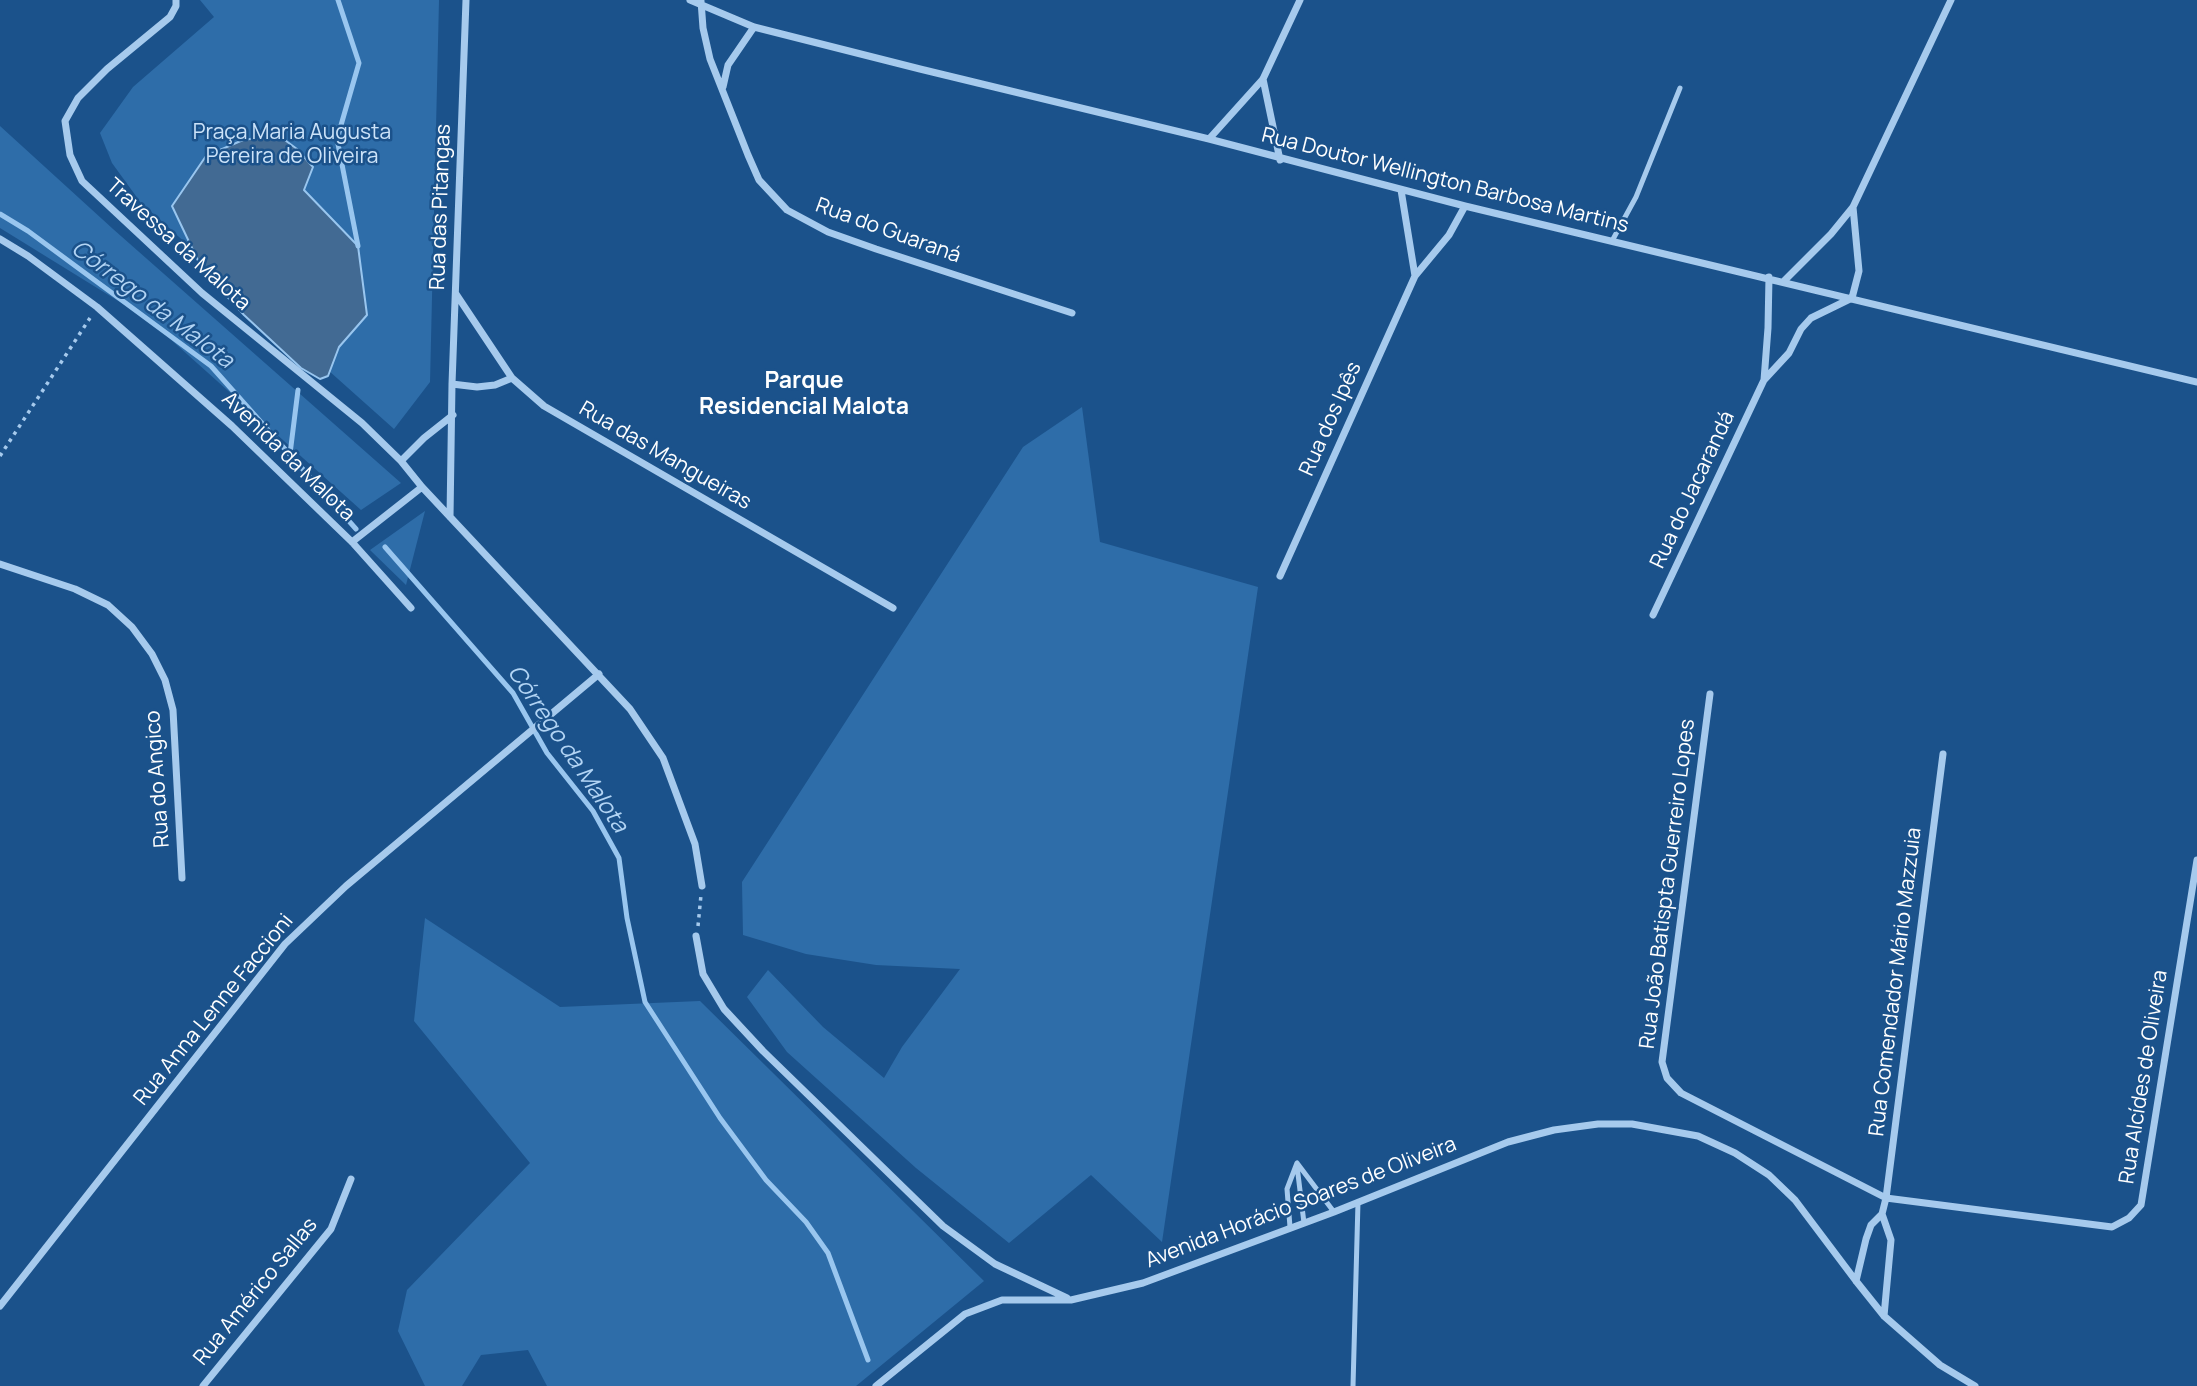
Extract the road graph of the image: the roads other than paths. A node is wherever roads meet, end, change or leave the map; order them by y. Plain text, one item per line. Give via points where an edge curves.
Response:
1 (176, 0) edge
2 (466, 0) edge
3 (690, 0) edge
4 (1300, 0) edge
5 (1951, 0) edge
6 (701, 2) edge
7 (754, 27) junction
8 (1263, 79) junction
9 (723, 88) junction
10 (1680, 88) dead end
11 (1209, 139) junction
12 (1280, 159) junction
13 (1401, 190) junction
14 (1465, 206) junction
15 (1853, 207) junction
16 (0, 239) edge
17 (1612, 240) junction
18 (1415, 276) junction
19 (1769, 277) junction
20 (1784, 281) junction
21 (456, 294) junction
22 (1852, 298) junction
23 (1072, 313) dead end
24 (512, 378) junction
25 (1764, 380) junction
26 (2197, 382) edge
27 (452, 384) junction
28 (453, 415) junction
29 (401, 461) junction
30 (422, 487) junction
31 (450, 517) junction
32 (352, 542) junction
33 (0, 564) edge
34 (1280, 576) dead end
35 (411, 608) dead end
36 (893, 608) dead end
37 (1653, 615) dead end
38 (598, 674) junction
39 (1710, 694) dead end
40 (1943, 754) dead end
41 (2197, 860) edge
42 (182, 878) dead end
43 (702, 886) road end
44 (696, 936) road end
45 (1297, 1163) junction
46 (351, 1179) dead end
47 (1886, 1199) junction
48 (1358, 1202) junction
49 (1334, 1212) junction
50 (1882, 1214) junction
51 (1304, 1223) junction
52 (1290, 1227) junction
53 (1856, 1281) junction
54 (1071, 1300) junction
55 (0, 1306) edge
56 (1884, 1316) junction
57 (202, 1386) edge
58 (876, 1386) edge
59 (1353, 1386) edge
60 (1975, 1386) edge

1 - 29 street, Travessa da Malota via 170,17 78,98 65,121 69,155 82,181 202,293
2 - 21 street, Rua das Pitangas
3 - 6 street, Rua Doutor Wellington Barbosa Martins
4 - 8 street
5 - 15 street
6 - 7 street, Rua Doutor Wellington Barbosa Martins
6 - 9 street, Rua do Guaraná via 702,28
7 - 9 street via 728,65
7 - 11 street, Rua Doutor Wellington Barbosa Martins
8 - 11 street
8 - 12 street
9 - 23 street, Rua do Guaraná via 759,180 787,210 828,232
10 - 17 lane via 1636,197
11 - 12 street, Rua Doutor Wellington Barbosa Martins
12 - 13 street, Rua Doutor Wellington Barbosa Martins
13 - 14 street, Rua Doutor Wellington Barbosa Martins
13 - 18 street
14 - 17 street, Rua Doutor Wellington Barbosa Martins
14 - 18 street, Rua dos Ipês via 1449,235
15 - 20 street
15 - 22 street via 1859,271
16 - 32 street, Avenida da Malota via 97,307 232,426
17 - 19 street, Rua Doutor Wellington Barbosa Martins
18 - 34 street, Rua dos Ipês
19 - 20 street, Rua Doutor Wellington Barbosa Martins
19 - 25 street, Rua do Jacarandá
20 - 22 street, Rua Doutor Wellington Barbosa Martins
21 - 24 street, Rua das Mangueiras
21 - 27 street, Rua das Pitangas
22 - 25 street, Rua do Jacarandá via 1811,318 1789,353
22 - 26 street, Rua Doutor Wellington Barbosa Martins
24 - 27 street via 477,387
24 - 36 street, Rua das Mangueiras via 544,406
25 - 37 street, Rua do Jacarandá
27 - 28 street, Rua das Pitangas
28 - 29 street
28 - 31 street, Rua das Pitangas
29 - 30 street, Travessa da Malota
30 - 31 street
30 - 32 street
31 - 38 street
32 - 35 street, Avenida da Malota
33 - 42 street, Rua do Angico via 75,589 108,606 132,627 152,654 173,710
38 - 43 street via 630,709 663,758 695,844
38 - 55 street, Rua Anna Lenne Faccioni via 346,886 285,944
39 - 47 street, Rua João Batispta Guerreiro Lopes via 1662,1062 1667,1078 1681,1093
40 - 47 street, Rua Comendador Mário Mazzuia
41 - 47 street, Rua Alcídes de Oliveira via 2141,1205 2112,1227
44 - 54 street via 703,974 724,1009 943,1226 995,1264
45 - 49 lane
45 - 51 lane
45 - 52 lane via 1287,1189
46 - 57 street, Rua Américo Sallas via 331,1229
47 - 50 street, Rua Comendador Mário Mazzuia
48 - 49 street, Avenida Horácio Soares de Oliveira
48 - 53 street, Avenida Horácio Soares de Oliveira via 1508,1142 1554,1130 1598,1124 1663,1128 1698,1136 1769,1175 1795,1200
48 - 59 lane
49 - 51 street, Avenida Horácio Soares de Oliveira
50 - 53 street, Rua Comendador Mário Mazzuia via 1871,1225
50 - 56 street, Rua Comendador Mário Mazzuia via 1891,1240
51 - 52 street, Avenida Horácio Soares de Oliveira
52 - 54 street, Avenida Horácio Soares de Oliveira via 1143,1283
53 - 56 street, Avenida Horácio Soares de Oliveira
54 - 58 street, Avenida Horácio Soares de Oliveira via 1002,1300 965,1314
56 - 60 street, Avenida Horácio Soares de Oliveira via 1940,1365

